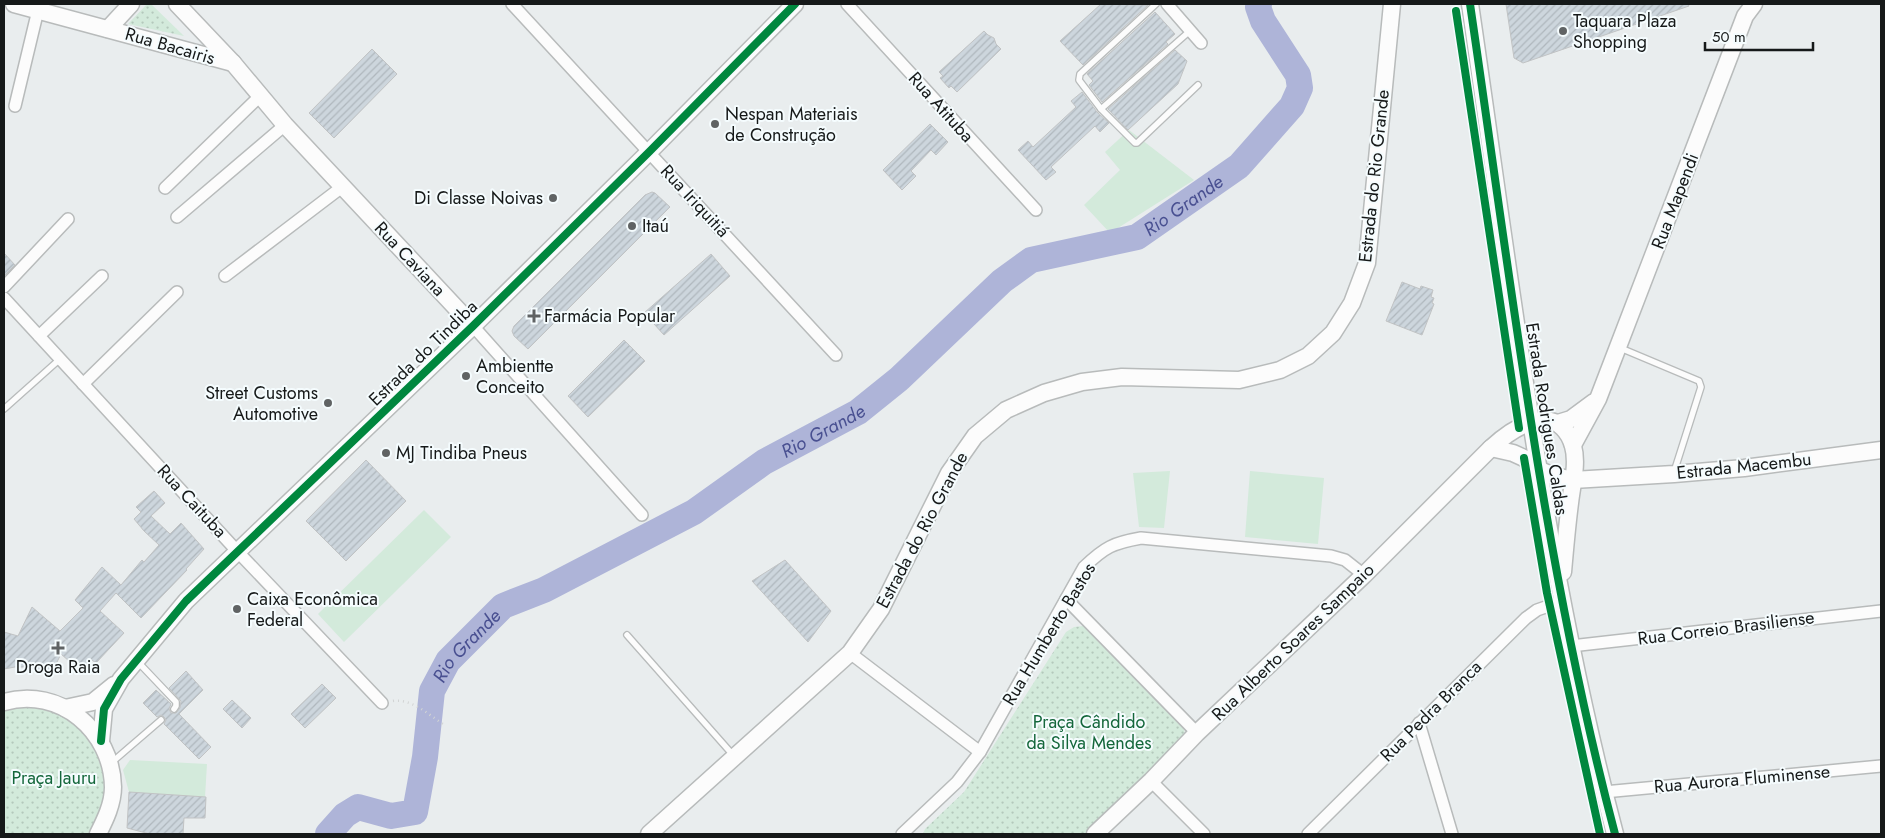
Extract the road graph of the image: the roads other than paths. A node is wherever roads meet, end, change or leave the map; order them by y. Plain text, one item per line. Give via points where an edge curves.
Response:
1 (14, 4) edge
2 (131, 4) edge
3 (177, 4) edge
4 (512, 4) edge
5 (795, 4) edge
6 (847, 4) edge
7 (1156, 4) edge
8 (1167, 4) edge
9 (1392, 4) edge
10 (1470, 4) edge
11 (1754, 4) edge
12 (38, 10) junction
13 (108, 29) junction
14 (1191, 30) junction
15 (1202, 42) dead end
16 (232, 63) junction
17 (1198, 84) dead end
18 (260, 96) junction
19 (15, 106) dead end
20 (1101, 109) junction
21 (285, 125) junction
22 (649, 152) junction
23 (342, 187) junction
24 (165, 188) dead end
25 (1036, 210) dead end
26 (177, 217) dead end
27 (68, 219) dead end
28 (102, 276) dead end
29 (225, 276) dead end
30 (4, 287) edge
31 (178, 292) dead end
32 (4, 298) edge
33 (473, 326) junction
34 (39, 336) junction
35 (1618, 347) junction
36 (836, 355) dead end
37 (60, 359) junction
38 (83, 384) junction
39 (1598, 399) junction
40 (4, 409) edge
41 (1531, 422) junction
42 (1558, 423) junction
43 (1490, 448) junction
44 (1881, 450) edge
45 (1574, 453) junction
46 (1538, 470) junction
47 (1674, 474) junction
48 (1606, 478) junction
49 (1573, 480) junction
50 (642, 515) dead end
51 (238, 551) junction
52 (1364, 575) junction
53 (1562, 596) junction
54 (1066, 599) junction
55 (1881, 611) edge
56 (627, 635) dead end
57 (1571, 646) junction
58 (850, 652) junction
59 (137, 660) junction
60 (121, 679) junction
61 (4, 702) edge
62 (382, 702) road end
63 (66, 708) junction
64 (174, 709) dead end
65 (161, 720) dead end
66 (1418, 723) junction
67 (1197, 733) junction
68 (101, 741) junction
69 (980, 752) junction
70 (734, 757) junction
71 (110, 764) junction
72 (1881, 766) edge
73 (1152, 781) junction
74 (1604, 792) junction
75 (1320, 829) edge
76 (98, 834) edge
77 (649, 834) edge
78 (902, 834) edge
79 (1095, 834) edge
80 (1204, 834) edge
81 (1308, 834) edge
82 (1452, 834) edge
83 (1615, 834) edge

1 - 12 street, Rua Bacairis
2 - 13 street, Rua Bacairis
3 - 16 street, Rua Caviana
4 - 22 street, Rua Iriquitiá
5 - 22 street, Estrada do Tindiba
6 - 25 street, Rua Atituba
7 - 20 lane via 1078,77
8 - 14 street
9 - 58 street, Estrada do Rio Grande via 1367,263 1352,303 1333,332 1308,356 1280,370 1240,380 1122,377 1082,382 1044,393 1006,410 975,436 949,473 881,609
10 - 41 street, Estrada Rodrigues Caldas
11 - 35 street, Rua Mapendi via 1745,16
12 - 13 street, Rua Bacairis
12 - 19 street
13 - 16 street, Rua Bacairis
14 - 15 street
14 - 20 lane
16 - 18 street, Rua Caviana
17 - 20 lane via 1137,143 1132,143
18 - 21 street, Rua Caviana
18 - 24 street
21 - 23 street, Rua Caviana
21 - 26 street
22 - 33 street, Estrada do Tindiba
22 - 36 street, Rua Iriquitiá
23 - 29 street
23 - 33 street, Rua Caviana
27 - 30 street
28 - 34 street
31 - 38 street
32 - 34 street, Rua Caituba
33 - 50 street, Rua Caviana
33 - 51 street, Estrada do Tindiba
34 - 37 street, Rua Caituba
35 - 39 street, Rua Mapendi
35 - 47 lane via 1699,381 1701,387
37 - 38 street, Rua Caituba
37 - 40 lane
38 - 51 street, Rua Caituba
39 - 42 street via 1576,416
39 - 45 street, Rua Mapendi
41 - 42 street, Estrada Rodrigues Caldas via 1548,420
41 - 43 street, Rua Alberto Soares Sampaio via 1510,432
41 - 46 street, Estrada Rodrigues Caldas
42 - 45 street, Estrada Rodrigues Caldas via 1568,434
43 - 46 street via 1514,453
43 - 52 street, Rua Alberto Soares Sampaio
44 - 47 street, Estrada Macembu
45 - 48 street
45 - 49 street, Estrada Rodrigues Caldas
46 - 49 street, Estrada Macembu
46 - 53 street, Estrada Rodrigues Caldas
47 - 48 street, Estrada Macembu
48 - 49 street, Estrada Macembu
49 - 53 street, Estrada Rodrigues Caldas
51 - 59 street, Estrada do Tindiba via 186,601
51 - 62 street, Rua Caituba
52 - 54 street, Rua Humberto Bastos via 1345,560 1331,556 1141,538 1120,542 1101,551 1084,567
52 - 67 street, Rua Alberto Soares Sampaio
53 - 57 street, Estrada Rodrigues Caldas
53 - 66 street, Rua Pedra Branca via 1526,618
54 - 67 street
54 - 69 street, Rua Humberto Bastos
55 - 57 street, Rua Correio Brasiliense
56 - 70 lane
57 - 74 street, Estrada Rodrigues Caldas
58 - 69 street
58 - 70 street, Estrada do Rio Grande
59 - 60 street, Estrada do Tindiba
59 - 64 lane via 176,702
60 - 63 street, Estrada do Tindiba via 93,702
60 - 68 street, Estrada do Tindiba via 104,709
61 - 63 street via 38,700
63 - 68 street via 85,722
65 - 71 lane
66 - 75 street, Rua Pedra Branca
66 - 82 street
67 - 73 street, Rua Alberto Soares Sampaio
68 - 71 street
69 - 78 street, Rua Humberto Bastos via 957,782
70 - 77 street, Estrada do Rio Grande
71 - 76 street via 113,789 109,813
72 - 74 street, Rua Aurora Fluminense
73 - 79 street, Rua Alberto Soares Sampaio
73 - 80 street
74 - 83 street, Estrada Rodrigues Caldas
75 - 81 street, Rua Pedra Branca

